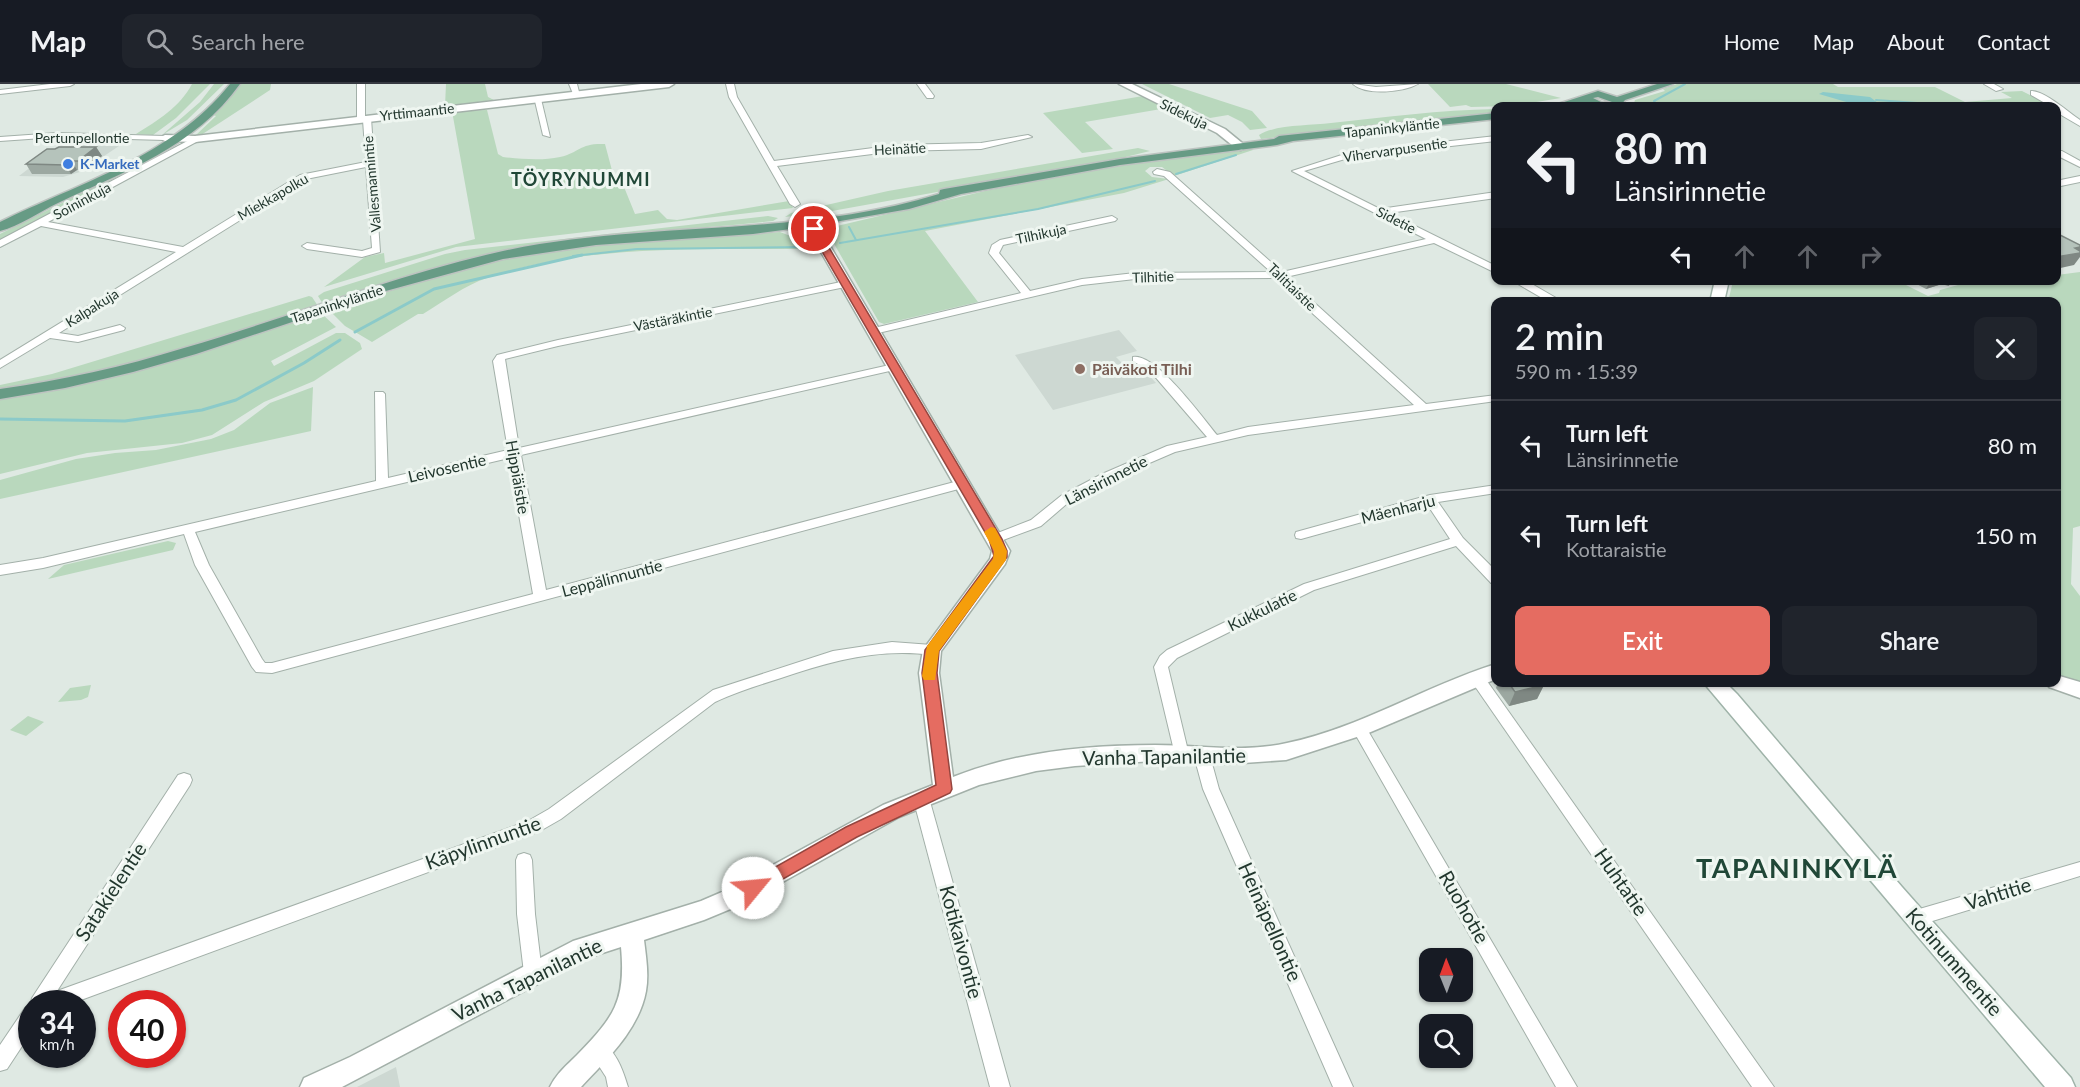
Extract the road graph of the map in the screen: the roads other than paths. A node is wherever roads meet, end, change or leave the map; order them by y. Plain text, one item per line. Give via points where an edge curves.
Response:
1 (70, 84) edge
2 (227, 84) edge
3 (235, 84) edge
4 (361, 84) edge
5 (669, 84) edge
6 (730, 84) edge
7 (921, 84) edge
8 (1124, 84) edge
9 (1357, 84) edge
10 (1414, 84) edge
11 (1650, 84) edge
12 (1668, 84) edge
13 (1988, 84) edge
14 (575, 89) edge
15 (1999, 89) dead end
16 (0, 92) edge
17 (2034, 93) dead end
18 (930, 96) dead end
19 (537, 99) junction
20 (1605, 102) edge
21 (1622, 102) edge
22 (2048, 102) edge
23 (2061, 111) edge
24 (1491, 117) edge
25 (364, 118) junction
26 (2080, 124) edge
27 (547, 135) dead end
28 (1028, 137) dead end
29 (170, 138) junction
30 (0, 139) edge
31 (1491, 139) edge
32 (195, 140) junction
33 (1239, 144) junction
34 (2061, 154) edge
35 (370, 164) junction
36 (772, 164) junction
37 (2080, 164) edge
38 (1296, 171) joint
39 (1157, 172) dead end
40 (2080, 179) edge
41 (2061, 183) edge
42 (1491, 196) edge
43 (795, 204) dead end
44 (1380, 212) junction
45 (1112, 219) dead end
46 (808, 220) junction
47 (40, 223) junction
48 (0, 227) edge
49 (1434, 240) junction
50 (0, 244) edge
51 (307, 246) dead end
52 (183, 250) junction
53 (1491, 268) edge
54 (1280, 275) junction
55 (846, 284) junction
56 (1526, 285) edge
57 (1028, 295) junction
58 (1548, 297) edge
59 (120, 328) dead end
60 (874, 331) junction
61 (49, 335) junction
62 (501, 357) joint
63 (1137, 359) dead end
64 (0, 365) edge
65 (894, 367) junction
66 (0, 394) edge
67 (378, 394) dead end
68 (1491, 399) edge
69 (1423, 407) junction
70 (1215, 438) junction
71 (514, 452) junction
72 (382, 483) junction
73 (963, 484) junction
74 (1491, 490) edge
75 (1430, 500) junction
76 (188, 529) junction
77 (1301, 535) dead end
78 (995, 539) junction
79 (1458, 541) junction
80 (0, 570) edge
81 (1491, 575) edge
82 (540, 597) junction
83 (932, 650) junction
84 (1486, 675) edge
85 (2061, 684) edge
86 (1494, 687) edge
87 (2080, 690) edge
88 (1726, 691) edge
89 (1359, 728) junction
90 (1180, 755) junction
91 (1202, 756) junction
92 (184, 780) dead end
93 (944, 789) junction
94 (921, 798) junction
95 (524, 860) dead end
96 (2080, 868) edge
97 (1916, 918) junction
98 (632, 932) junction
99 (533, 973) junction
100 (47, 990) edge
101 (83, 990) edge
102 (18, 1035) edge
103 (597, 1049) junction
104 (0, 1062) edge
105 (314, 1087) edge
106 (563, 1087) edge
107 (618, 1087) edge
108 (1000, 1087) edge
109 (1343, 1087) edge
110 (1567, 1087) edge
111 (1764, 1087) edge
112 (2062, 1087) edge

1 - 16 street
2 - 29 main road
3 - 29 main road via 209,113
4 - 25 street, Vallesmannintie
5 - 14 street, Yrttimaantie
6 - 36 street via 733,98
7 - 18 street
8 - 33 street, Sidekuja via 1221,131
9 - 10 street via 1361,88
11 - 20 main road
12 - 21 main road
13 - 15 street
14 - 19 street, Yrttimaantie
17 - 22 street
19 - 25 street, Yrttimaantie
19 - 27 street
23 - 26 street
24 - 33 main road, Tapaninkyläntie
25 - 32 street, Yrttimaantie
25 - 35 street, Vallesmannintie
28 - 36 street, Heinätie via 981,146 896,148
29 - 30 street, Pertunpellontie via 57,135
29 - 32 street, Yrttimaantie
29 - 48 main road via 120,171
31 - 38 street, Vihervarpusentie via 1351,154
32 - 47 street, Soininkuja
33 - 46 main road, Tapaninkyläntie via 956,192 873,213
34 - 37 street
35 - 51 street, Vallesmannintie via 377,250 362,254
35 - 52 street, Miekkapolku via 303,177
36 - 43 street
38 - 44 street, Sidetie
39 - 54 street, Talitiaistie via 1167,174
40 - 41 street
42 - 44 street
44 - 49 street, Sidetie
45 - 57 street, Tilhikuja via 995,247 994,253
46 - 55 street
46 - 66 main road, Tapaninkyläntie via 734,232 588,242 501,256 157,362
47 - 50 street, Soininkuja
47 - 52 street
49 - 53 street, Sidetie
49 - 54 street, Tilhitie
52 - 61 street, Kalpakuja
54 - 57 street, Tilhitie via 1135,276 1082,282
54 - 69 street, Talitiaistie
55 - 60 street
55 - 62 street, Västäräkintie
56 - 58 street
57 - 60 street, Tilhitie
59 - 61 street via 78,339
60 - 65 street
61 - 64 street, Kalpakuja
62 - 71 street, Hippiäistie via 498,362
63 - 70 street via 1155,370
65 - 71 street, Leivosentie
65 - 73 street
67 - 72 street
68 - 69 street, Länsirinnetie
69 - 70 street, Länsirinnetie
70 - 78 street, Länsirinnetie via 1163,452 1106,477 1066,498 1036,523
71 - 72 street, Leivosentie
71 - 82 street, Hippiäistie
72 - 76 street, Leivosentie
73 - 78 street
73 - 82 street, Leppälinnuntie
74 - 75 street, Mäenharju
75 - 77 street, Mäenharju
75 - 79 street
76 - 80 street, Leivosentie
76 - 82 street, Leppälinnuntie via 217,594 261,668
78 - 83 street via 1001,551 999,560
79 - 81 street
79 - 90 street, Kukkulatie via 1309,587 1165,660 1161,667
83 - 93 street via 929,673
83 - 101 street, Käpylinnuntie via 909,646 837,654 728,689 534,826
84 - 89 street, Vanha Tapanilantie
85 - 87 street
86 - 111 street, Huhtatie
88 - 97 street, Kotinummentie
89 - 91 street, Vanha Tapanilantie via 1286,752
89 - 110 street, Ruohotie
90 - 91 street, Vanha Tapanilantie
90 - 93 street, Vanha Tapanilantie via 1076,758 984,775
91 - 109 street, Heinäpellontie via 1205,776
92 - 100 street, Satakielentie
93 - 94 street, Vanha Tapanilantie
94 - 98 street, Vanha Tapanilantie via 737,896
94 - 108 street, Kotikaivontie
95 - 99 street via 526,926
96 - 97 street, Vahtitie
97 - 112 street, Kotinummentie
98 - 99 street, Vanha Tapanilantie
98 - 103 street via 632,996 623,1019
99 - 105 street, Vanha Tapanilantie
102 - 104 street
103 - 106 street
103 - 107 street via 614,1072

